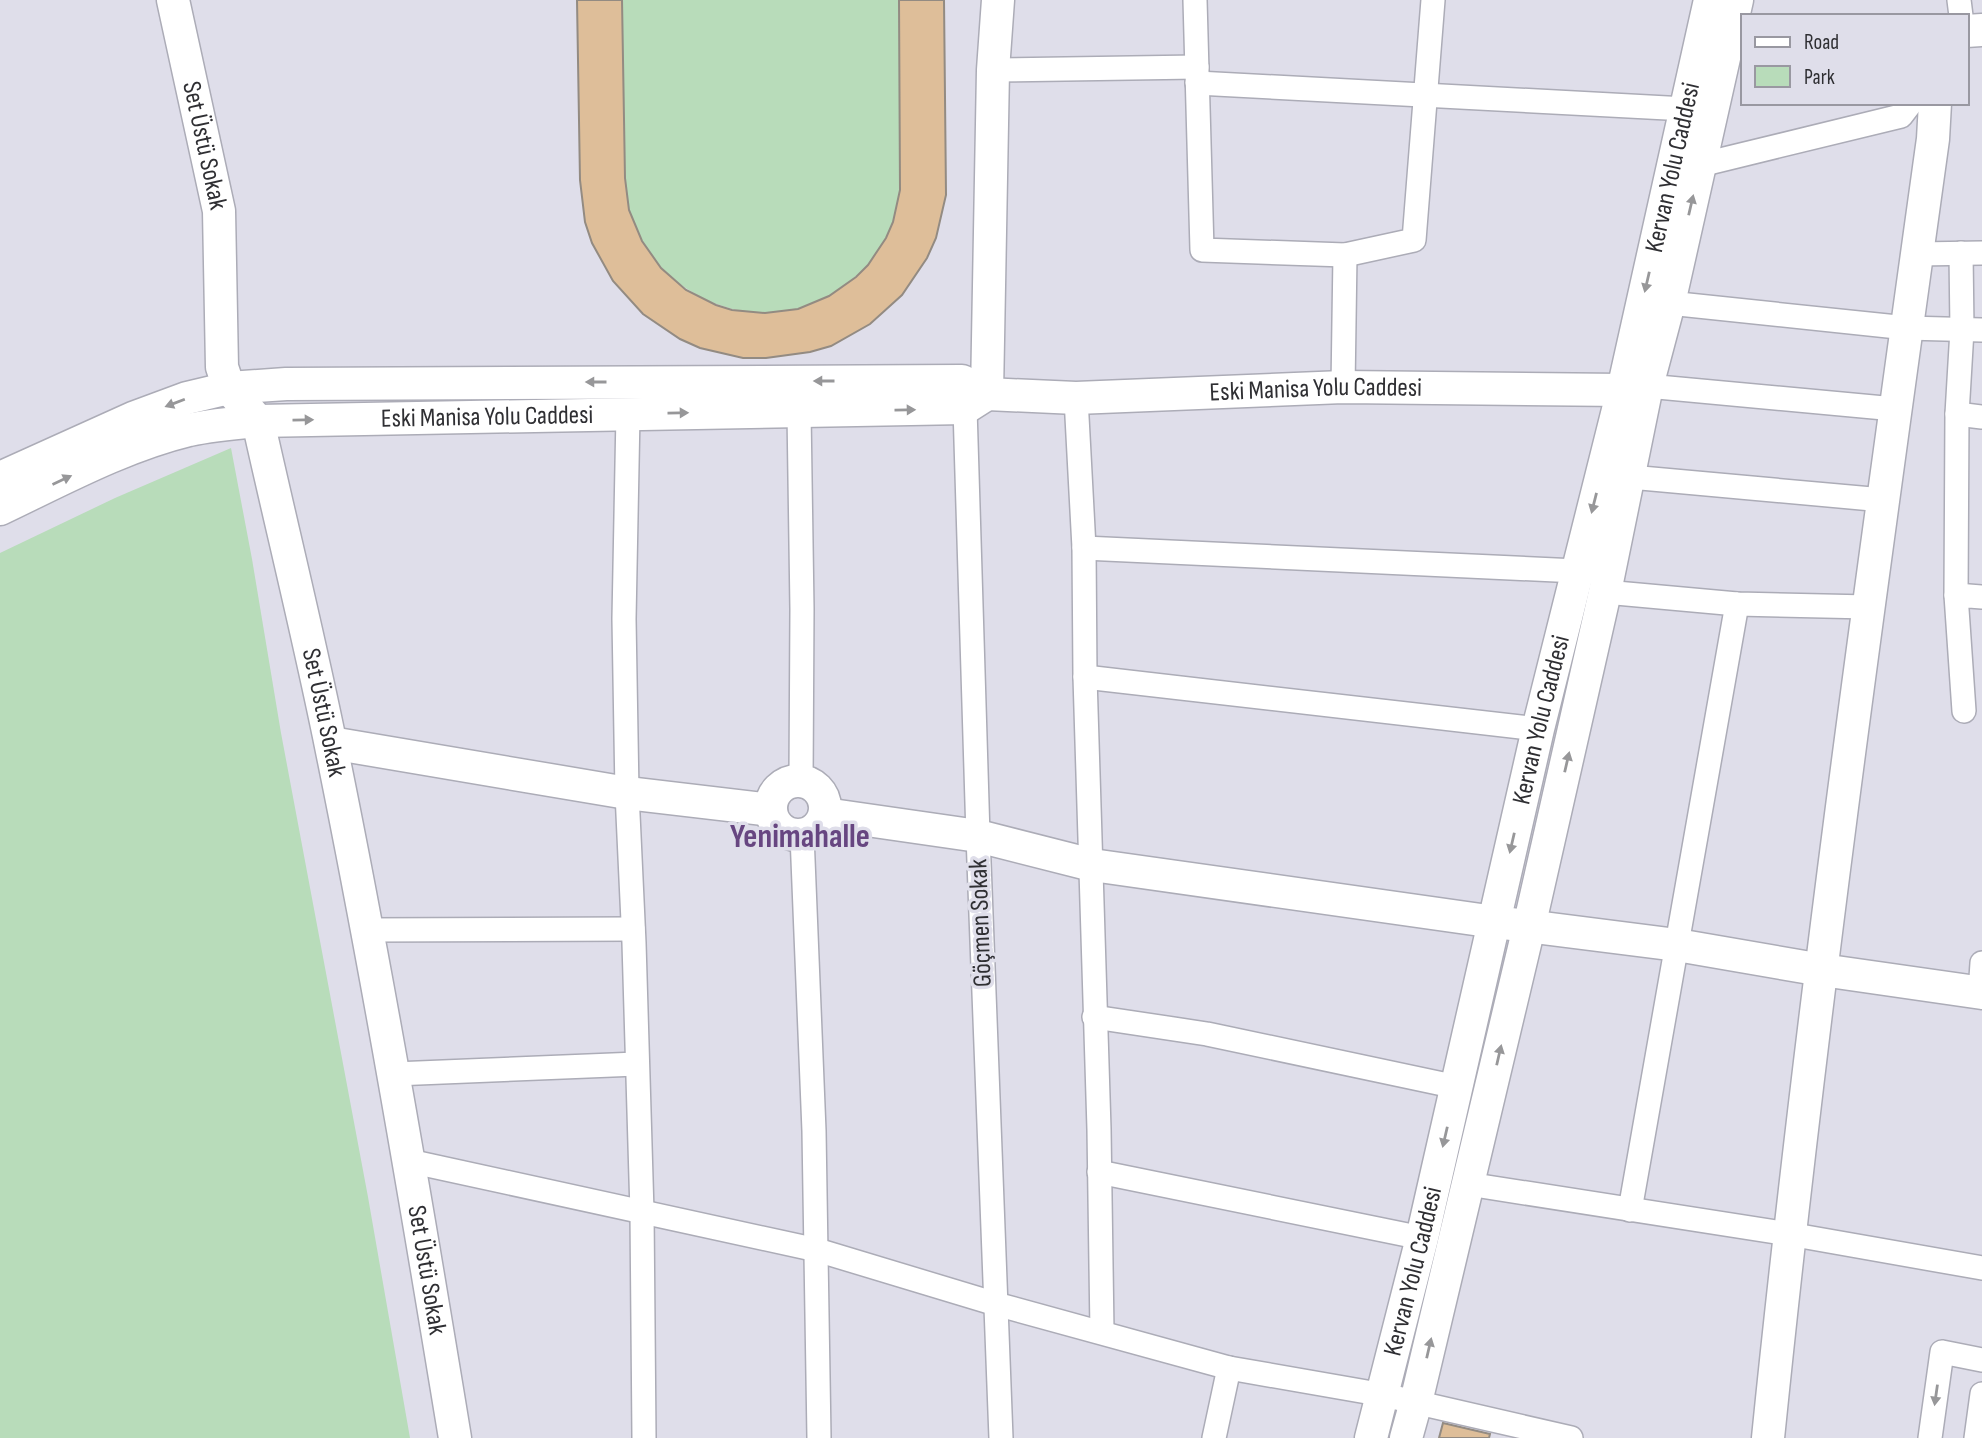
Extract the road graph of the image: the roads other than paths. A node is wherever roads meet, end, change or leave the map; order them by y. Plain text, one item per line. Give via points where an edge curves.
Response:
1 (173, 0) edge
2 (998, 0) edge
3 (1195, 0) edge
4 (1433, 0) edge
5 (1710, 0) edge
6 (1737, 0) edge
7 (1723, 47) edge
8 (993, 70) junction
9 (1197, 75) junction
10 (1426, 95) junction
11 (1909, 105) edge
12 (1935, 105) edge
13 (1686, 109) junction
14 (1700, 165) junction
15 (1972, 253) edge
16 (1917, 254) junction
17 (1345, 255) junction
18 (1669, 303) junction
19 (1907, 328) junction
20 (1972, 330) edge
21 (1343, 387) junction
22 (229, 388) junction
23 (1635, 388) junction
24 (1076, 398) junction
25 (976, 401) junction
26 (1895, 409) junction
27 (799, 412) junction
28 (628, 414) junction
29 (1957, 414) junction
30 (1982, 417) edge
31 (258, 421) junction
32 (1629, 477) junction
33 (0, 478) edge
34 (1882, 500) junction
35 (0, 509) edge
36 (1084, 548) junction
37 (1577, 571) junction
38 (1605, 592) junction
39 (1956, 595) junction
40 (1982, 597) edge
41 (1737, 604) junction
42 (1868, 607) junction
43 (1085, 677) junction
44 (1965, 711) dead end
45 (1538, 729) junction
46 (331, 743) junction
47 (801, 780) junction
48 (627, 793) junction
49 (771, 810) junction
50 (825, 814) junction
51 (802, 835) junction
52 (978, 836) junction
53 (1092, 865) junction
54 (1495, 922) junction
55 (1529, 927) junction
56 (633, 929) junction
57 (368, 930) junction
58 (1676, 946) junction
59 (1822, 970) junction
60 (1981, 983) edge
61 (1094, 1017) junction
62 (637, 1064) junction
63 (394, 1074) junction
64 (1457, 1087) junction
65 (410, 1161) junction
66 (1099, 1172) junction
67 (1468, 1184) junction
68 (1630, 1210) junction
69 (642, 1212) junction
70 (1789, 1234) junction
71 (1422, 1238) junction
72 (817, 1250) junction
73 (1982, 1268) edge
74 (996, 1304) junction
75 (1102, 1332) junction
76 (1982, 1360) edge
77 (1229, 1368) junction
78 (1982, 1394) edge
79 (1384, 1395) junction
80 (1416, 1402) junction
81 (454, 1438) edge
82 (644, 1438) edge
83 (818, 1438) edge
84 (1001, 1438) edge
85 (1214, 1438) edge
86 (1371, 1438) edge
87 (1406, 1438) edge
88 (1571, 1438) edge
89 (1768, 1438) edge
90 (1930, 1438) edge
91 (1976, 1438) edge

1 - 22 main road, Set Üstü Sokak via 219,211 222,367
2 - 8 main road
3 - 9 street
4 - 10 street
5 - 7 main road, Kervan Yolu Caddesi
6 - 7 main road, Kervan Yolu Caddesi
7 - 13 main road, Kervan Yolu Caddesi
7 - 14 main road, Kervan Yolu Caddesi
8 - 9 street
8 - 25 main road
9 - 10 street
9 - 17 street via 1202,250
10 - 13 street
10 - 17 street via 1414,240
11 - 14 street via 1901,116
12 - 16 main road
13 -> 23 main road, Kervan Yolu Caddesi
18 -> 14 main road, Kervan Yolu Caddesi
15 - 16 street
15 - 20 street
16 - 19 main road
17 - 21 street
18 - 19 street
18 - 23 main road, Kervan Yolu Caddesi
19 - 20 street
19 - 26 main road
20 - 29 street
21 - 23 main road, Eski Manisa Yolu Caddesi
21 - 24 main road, Eski Manisa Yolu Caddesi
25 -> 22 main road, Eski Manisa Yolu Caddesi via 962,381
22 - 31 main road, Set Üstü Sokak
22 -> 33 main road, Eski Manisa Yolu Caddesi via 133,418
23 - 26 street
23 - 32 main road, Kervan Yolu Caddesi
23 -> 37 main road, Kervan Yolu Caddesi
24 - 25 main road, Eski Manisa Yolu Caddesi
24 - 36 street
27 -> 25 main road, Eski Manisa Yolu Caddesi
25 - 52 street, Göçmen Sokak
26 - 34 main road
28 -> 27 main road, Eski Manisa Yolu Caddesi
27 - 47 street
31 -> 28 main road, Eski Manisa Yolu Caddesi
28 - 48 street
29 - 30 street
29 - 39 street
35 -> 31 main road, Eski Manisa Yolu Caddesi via 153,441 214,425
31 - 46 main road, Set Üstü Sokak
32 - 34 street
32 - 38 main road, Kervan Yolu Caddesi
34 - 42 main road
36 - 37 street
36 - 43 street
37 - 45 main road, Kervan Yolu Caddesi
38 - 41 street
55 -> 38 main road, Kervan Yolu Caddesi
39 - 40 street
39 - 44 street
41 - 42 street
41 - 58 street
42 - 59 main road
43 - 45 street
43 - 53 street
45 -> 54 main road, Kervan Yolu Caddesi
46 - 48 main road
46 - 57 main road, Set Üstü Sokak
47 - 49 main road via 779,788
47 - 50 main road via 818,788 826,804
48 - 49 main road
48 - 56 street
49 - 51 main road via 781,829
50 - 51 main road via 817,828
50 - 52 main road
51 - 72 street
52 - 53 main road
52 - 74 street, Göçmen Sokak
53 - 54 main road
53 - 61 street
54 - 55 main road
54 - 64 main road, Kervan Yolu Caddesi
55 - 58 main road
67 -> 55 main road, Kervan Yolu Caddesi
56 - 57 street
56 - 62 street
57 - 63 main road, Set Üstü Sokak
58 - 59 main road
58 - 68 street
59 - 60 main road
59 - 70 main road
61 - 64 street via 1207,1034
61 - 66 street
62 - 63 street
62 - 69 street
63 - 65 main road, Set Üstü Sokak
64 -> 71 main road, Kervan Yolu Caddesi
65 - 69 street
65 - 81 main road, Set Üstü Sokak
66 - 71 street
66 - 75 street
67 - 68 street
80 -> 67 main road, Kervan Yolu Caddesi
68 - 70 street
69 - 72 street
69 - 82 street
70 - 73 street
70 - 89 main road
71 - 79 main road, Kervan Yolu Caddesi
72 - 74 street
72 - 83 street
74 - 75 street
74 - 84 street, Göçmen Sokak
75 - 77 street
76 -> 90 street via 1942,1352
77 - 79 street
77 - 85 street
78 - 91 street
79 - 80 street
79 - 86 main road, Kervan Yolu Caddesi
80 - 87 main road, Kervan Yolu Caddesi
80 - 88 street

